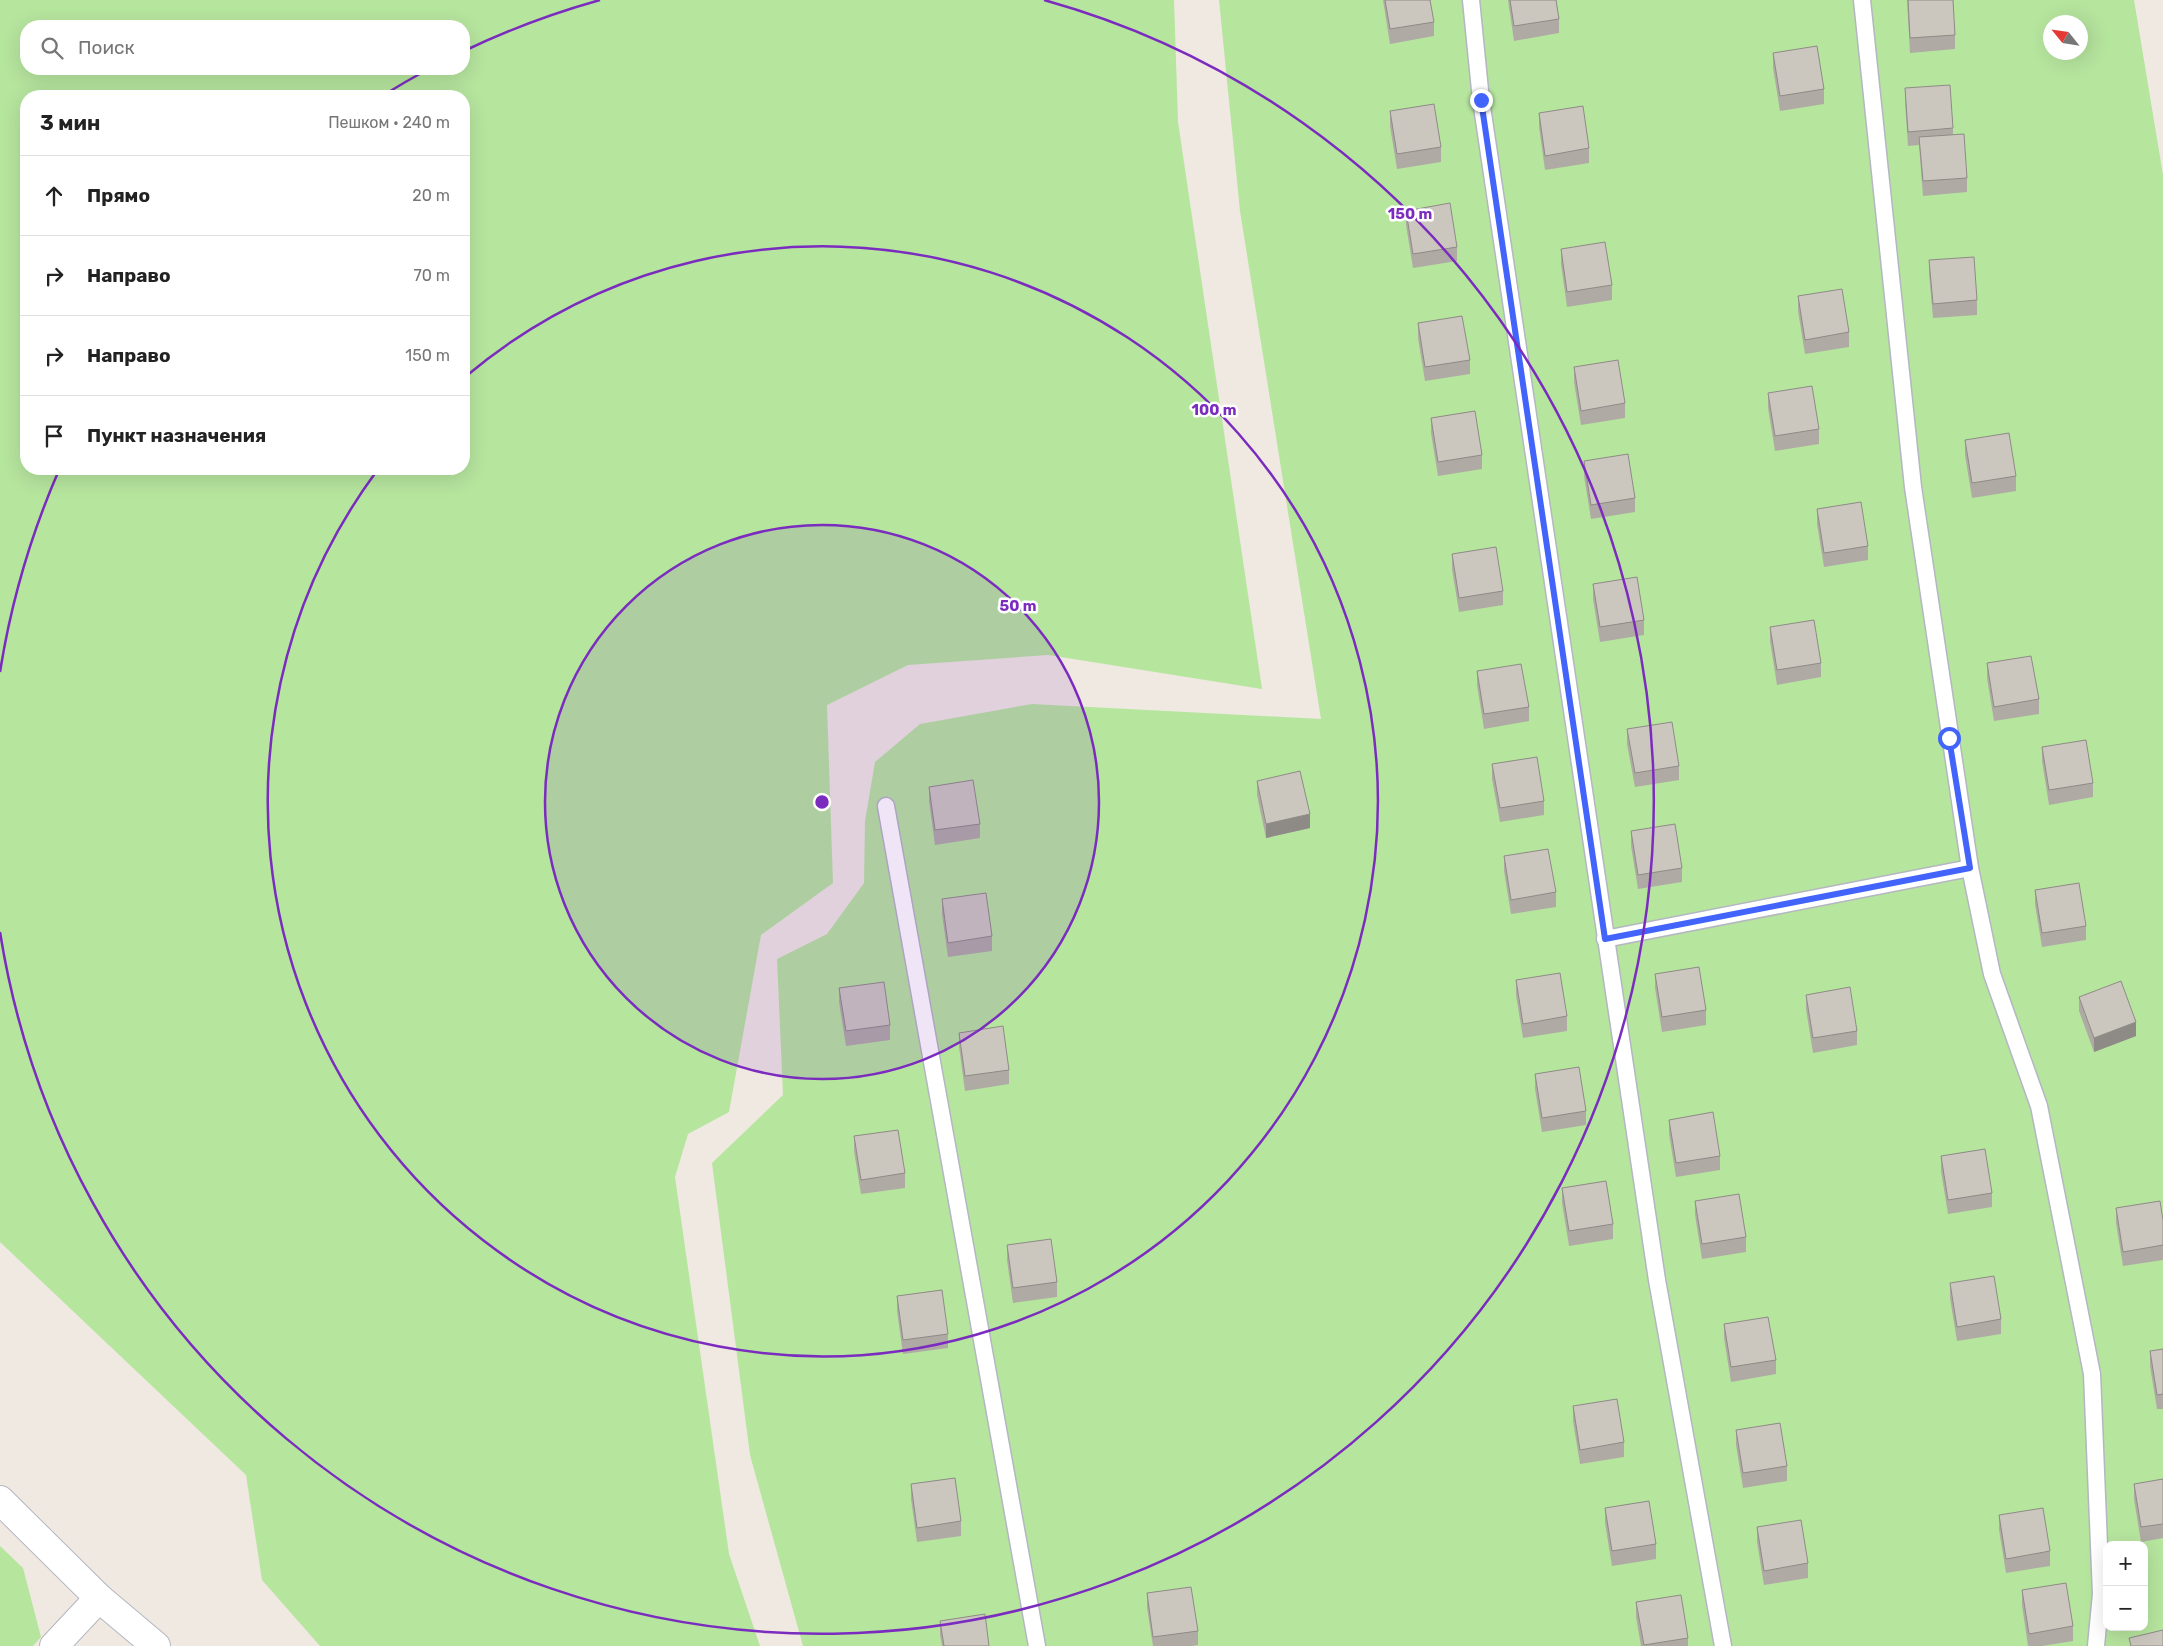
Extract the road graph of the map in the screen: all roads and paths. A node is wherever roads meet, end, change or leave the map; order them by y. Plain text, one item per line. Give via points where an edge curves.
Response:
1 (1471, 0) edge
2 (1862, 0) edge
3 (886, 806) dead end
4 (1970, 868) junction
5 (1605, 939) junction
6 (0, 1500) edge
7 (99, 1598) junction
8 (54, 1646) edge
9 (156, 1646) edge
10 (1037, 1646) edge
11 (1723, 1646) edge
12 (2096, 1646) edge

1 - 5 lane via 1481,100
2 - 4 lane via 1913,487
3 - 10 lane
4 - 5 lane
4 - 12 lane via 1992,974 2039,1106 2092,1374 2101,1594
5 - 11 lane via 1657,1280
6 - 7 street
7 - 8 street
7 - 9 street

